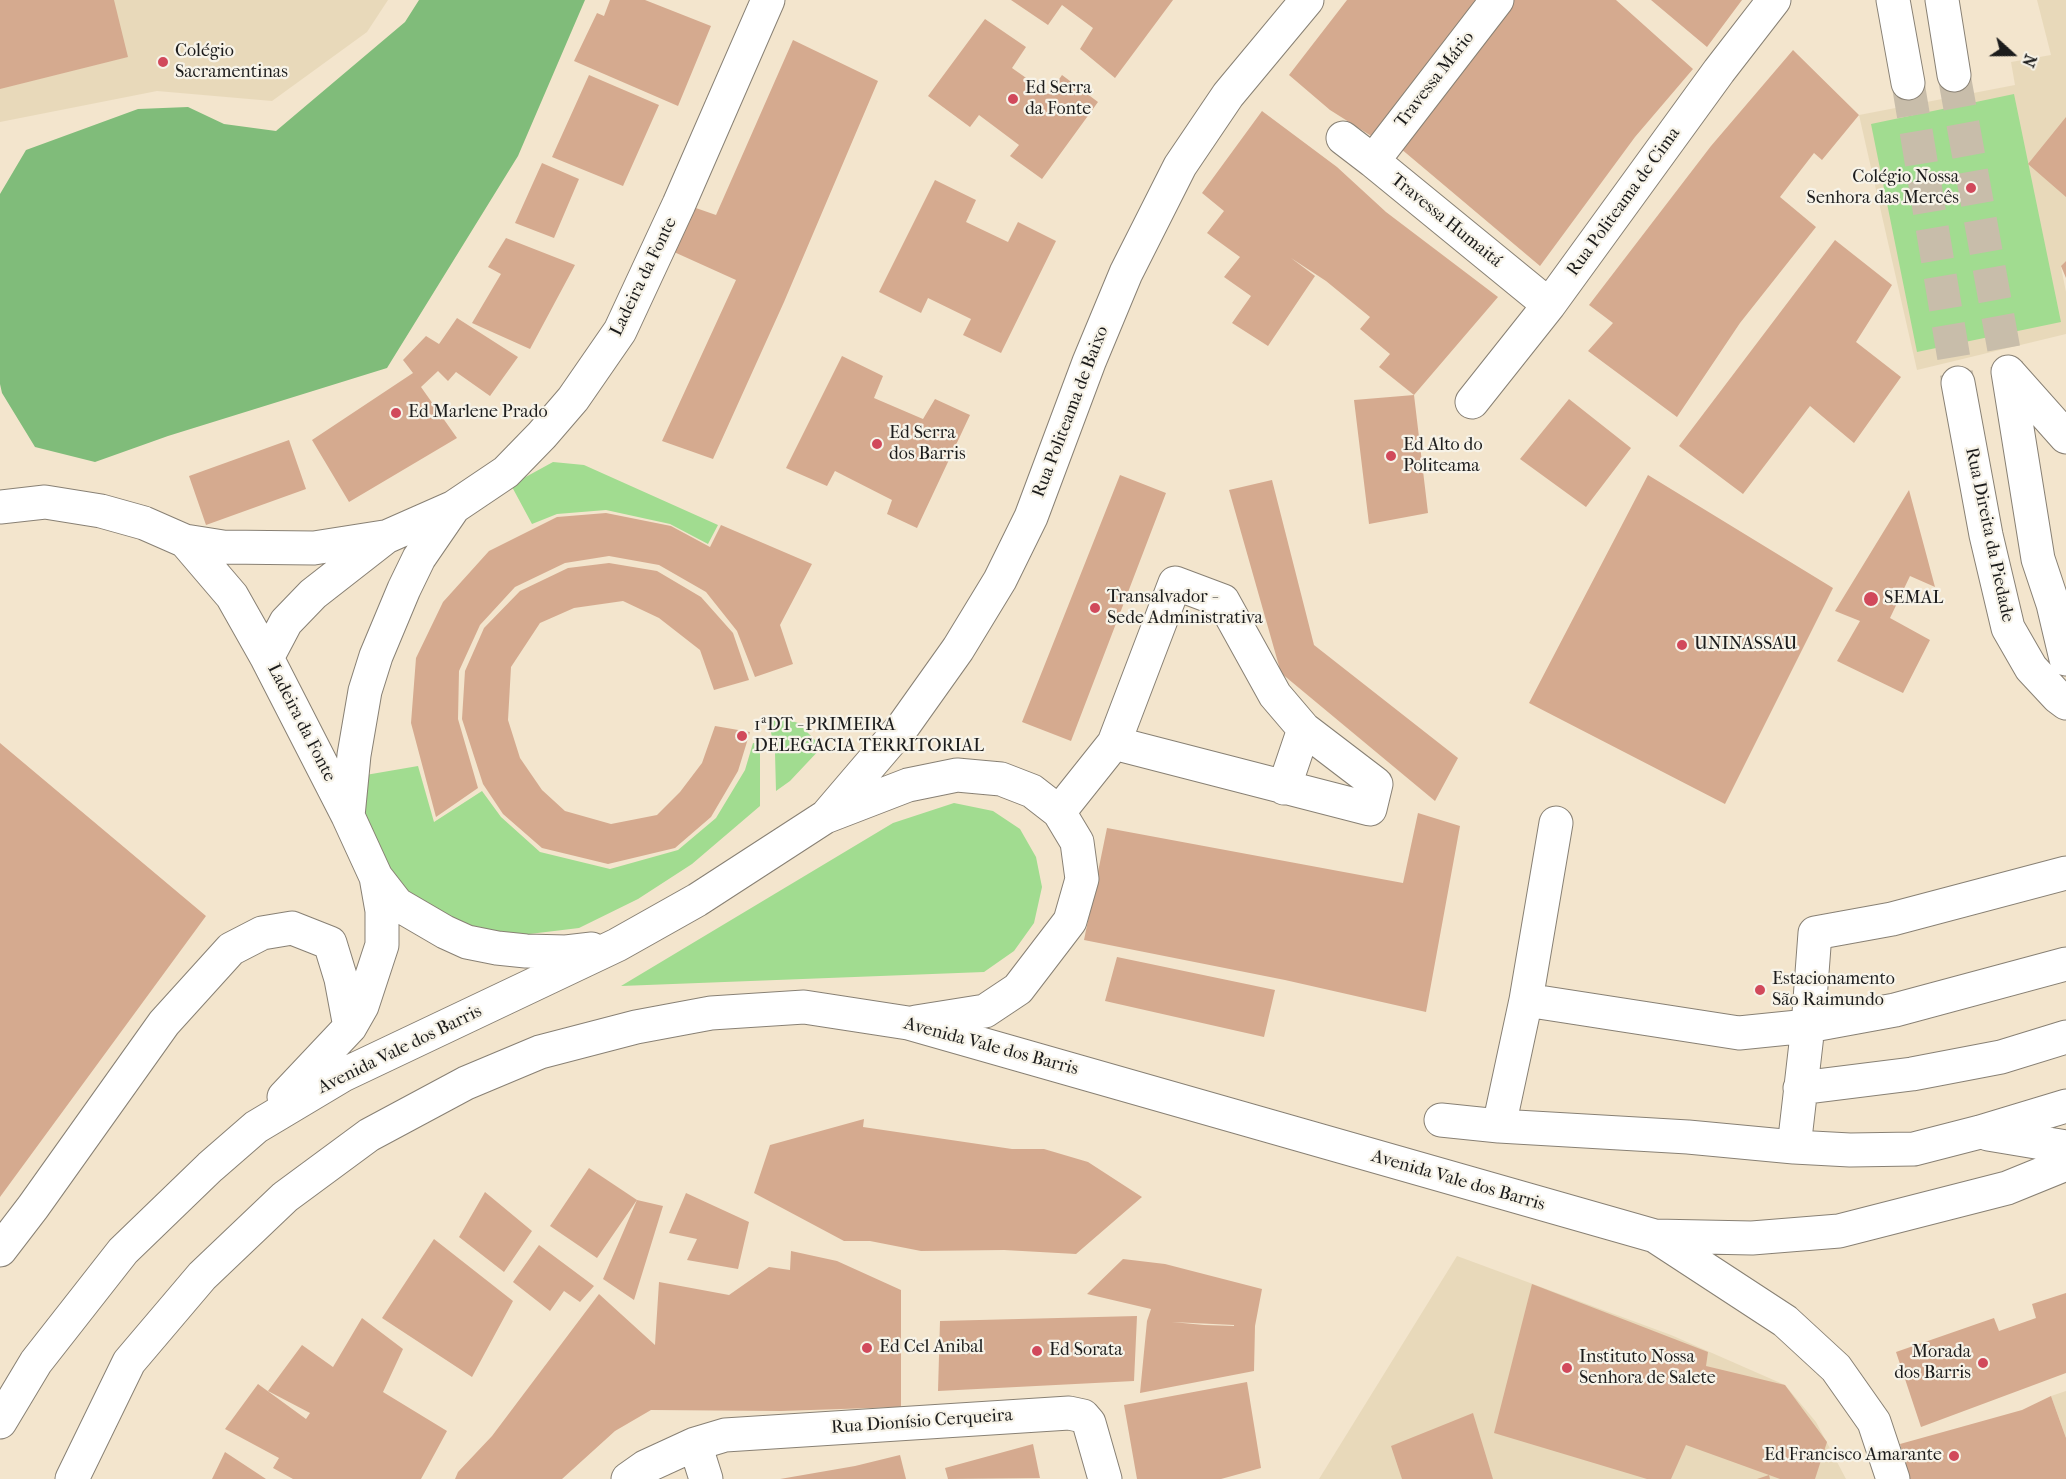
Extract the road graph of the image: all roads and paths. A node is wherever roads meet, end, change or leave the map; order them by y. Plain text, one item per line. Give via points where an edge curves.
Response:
1 (768, 0) edge
2 (1497, 0) edge
3 (1774, 0) edge
4 (1893, 0) edge
5 (1942, 0) edge
6 (1304, 1) edge
7 (1954, 75) tunnel mouth
8 (1908, 84) tunnel mouth
9 (1343, 138) dead end
10 (1373, 161) junction
11 (1549, 305) junction
12 (1958, 383) tunnel mouth
13 (1472, 402) dead end
14 (2066, 436) edge
15 (0, 507) edge
16 (454, 507) junction
17 (386, 537) junction
18 (185, 541) junction
19 (2059, 597) edge
20 (2007, 628) junction
21 (267, 658) junction
22 (2066, 659) edge
23 (2066, 703) edge
24 (1304, 729) junction
25 (1114, 743) junction
26 (1284, 788) junction
27 (1059, 812) junction
28 (348, 816) junction
29 (825, 817) junction
30 (1556, 823) dead end
31 (2066, 873) edge
32 (376, 877) junction
33 (617, 945) junction
34 (2066, 964) edge
35 (1526, 1000) junction
36 (908, 1023) junction
37 (1808, 1026) junction
38 (350, 1027) junction
39 (2066, 1037) edge
40 (1800, 1088) junction
41 (2066, 1106) edge
42 (1441, 1120) dead end
43 (1498, 1126) junction
44 (256, 1127) junction
45 (1980, 1132) junction
46 (1794, 1147) junction
47 (2066, 1147) edge
48 (2066, 1164) edge
49 (1655, 1236) junction
50 (0, 1250) edge
51 (0, 1422) edge
52 (695, 1444) junction
53 (72, 1479) edge
54 (628, 1479) edge
55 (706, 1479) edge
56 (1105, 1479) edge
57 (1893, 1479) edge

1 - 16 street, Ladeira da Fonte via 620,332 542,435 506,472
2 - 10 street, Travessa Mário
3 - 11 street, Rua Politeama de Cima
4 - 8 street
5 - 7 street
6 - 29 street, Rua Politeama de Baixo via 1228,95 1180,165 1126,273 1031,517 1000,580 958,649 904,725
9 - 10 street, Travessa Humaitá
10 - 11 street, Travessa Humaitá
11 - 13 street, Rua Politeama de Cima
12 - 20 street, Rua Direita da Piedade
14 - 19 street via 2008,372 2038,559
15 - 18 street via 45,502 101,511 144,523
16 - 17 street, Ladeira da Fonte
16 - 28 street, Ladeira da Fonte via 419,558 376,656 365,691
17 - 18 street via 314,548 223,548
17 - 21 street, Ladeira da Fonte via 313,594 286,622
18 - 21 street via 232,596
19 - 20 street
19 - 22 street
20 - 23 street, Rua Direita da Piedade via 2031,668
21 - 28 street, Ladeira da Fonte
24 - 25 street via 1275,695 1223,601 1175,583
24 - 26 street
24 - 26 street via 1376,784 1370,809
25 - 26 street
25 - 27 street
27 - 29 street via 1032,791 1001,780 957,775 908,785
27 - 36 street via 1077,842 1082,879 1070,921 1018,989 985,1011
28 - 32 street, Ladeira da Fonte
29 - 33 street, Avenida Vale dos Barris via 697,900
30 - 35 street
31 - 37 street via 1892,919 1815,933
32 - 33 street, Ladeira da Fonte via 397,904 467,942 556,952
32 - 38 street, Ladeira da Fonte via 382,945 366,995
33 - 44 street, Avenida Vale dos Barris via 343,1075
34 - 37 street via 1895,1010
35 - 37 street via 1739,1033
35 - 43 street
36 - 49 street, Avenida Vale dos Barris
36 - 53 street, Avenida Vale dos Barris via 804,1007 711,1013 636,1027 540,1052 466,1083 369,1136 285,1197 202,1276 129,1362
37 - 40 street
38 - 44 street, Ladeira da Fonte
38 - 50 street via 330,943 292,928 262,933 231,949 164,1023
39 - 40 street via 2001,1057 1934,1070
40 - 46 street
41 - 45 street
42 - 43 street
43 - 46 street
44 - 51 street, Avenida Vale dos Barris via 123,1251 36,1362
45 - 46 street via 1914,1149
45 - 47 street
48 - 49 street, Avenida Vale dos Barris via 2007,1188 1839,1231 1752,1238
49 - 57 street via 1785,1321 1836,1368 1874,1422
52 - 54 street, Rua Dionísio Cerqueira
52 - 55 street
52 - 56 street, Rua Dionísio Cerqueira via 725,1435 1069,1413 1083,1416 1089,1424

